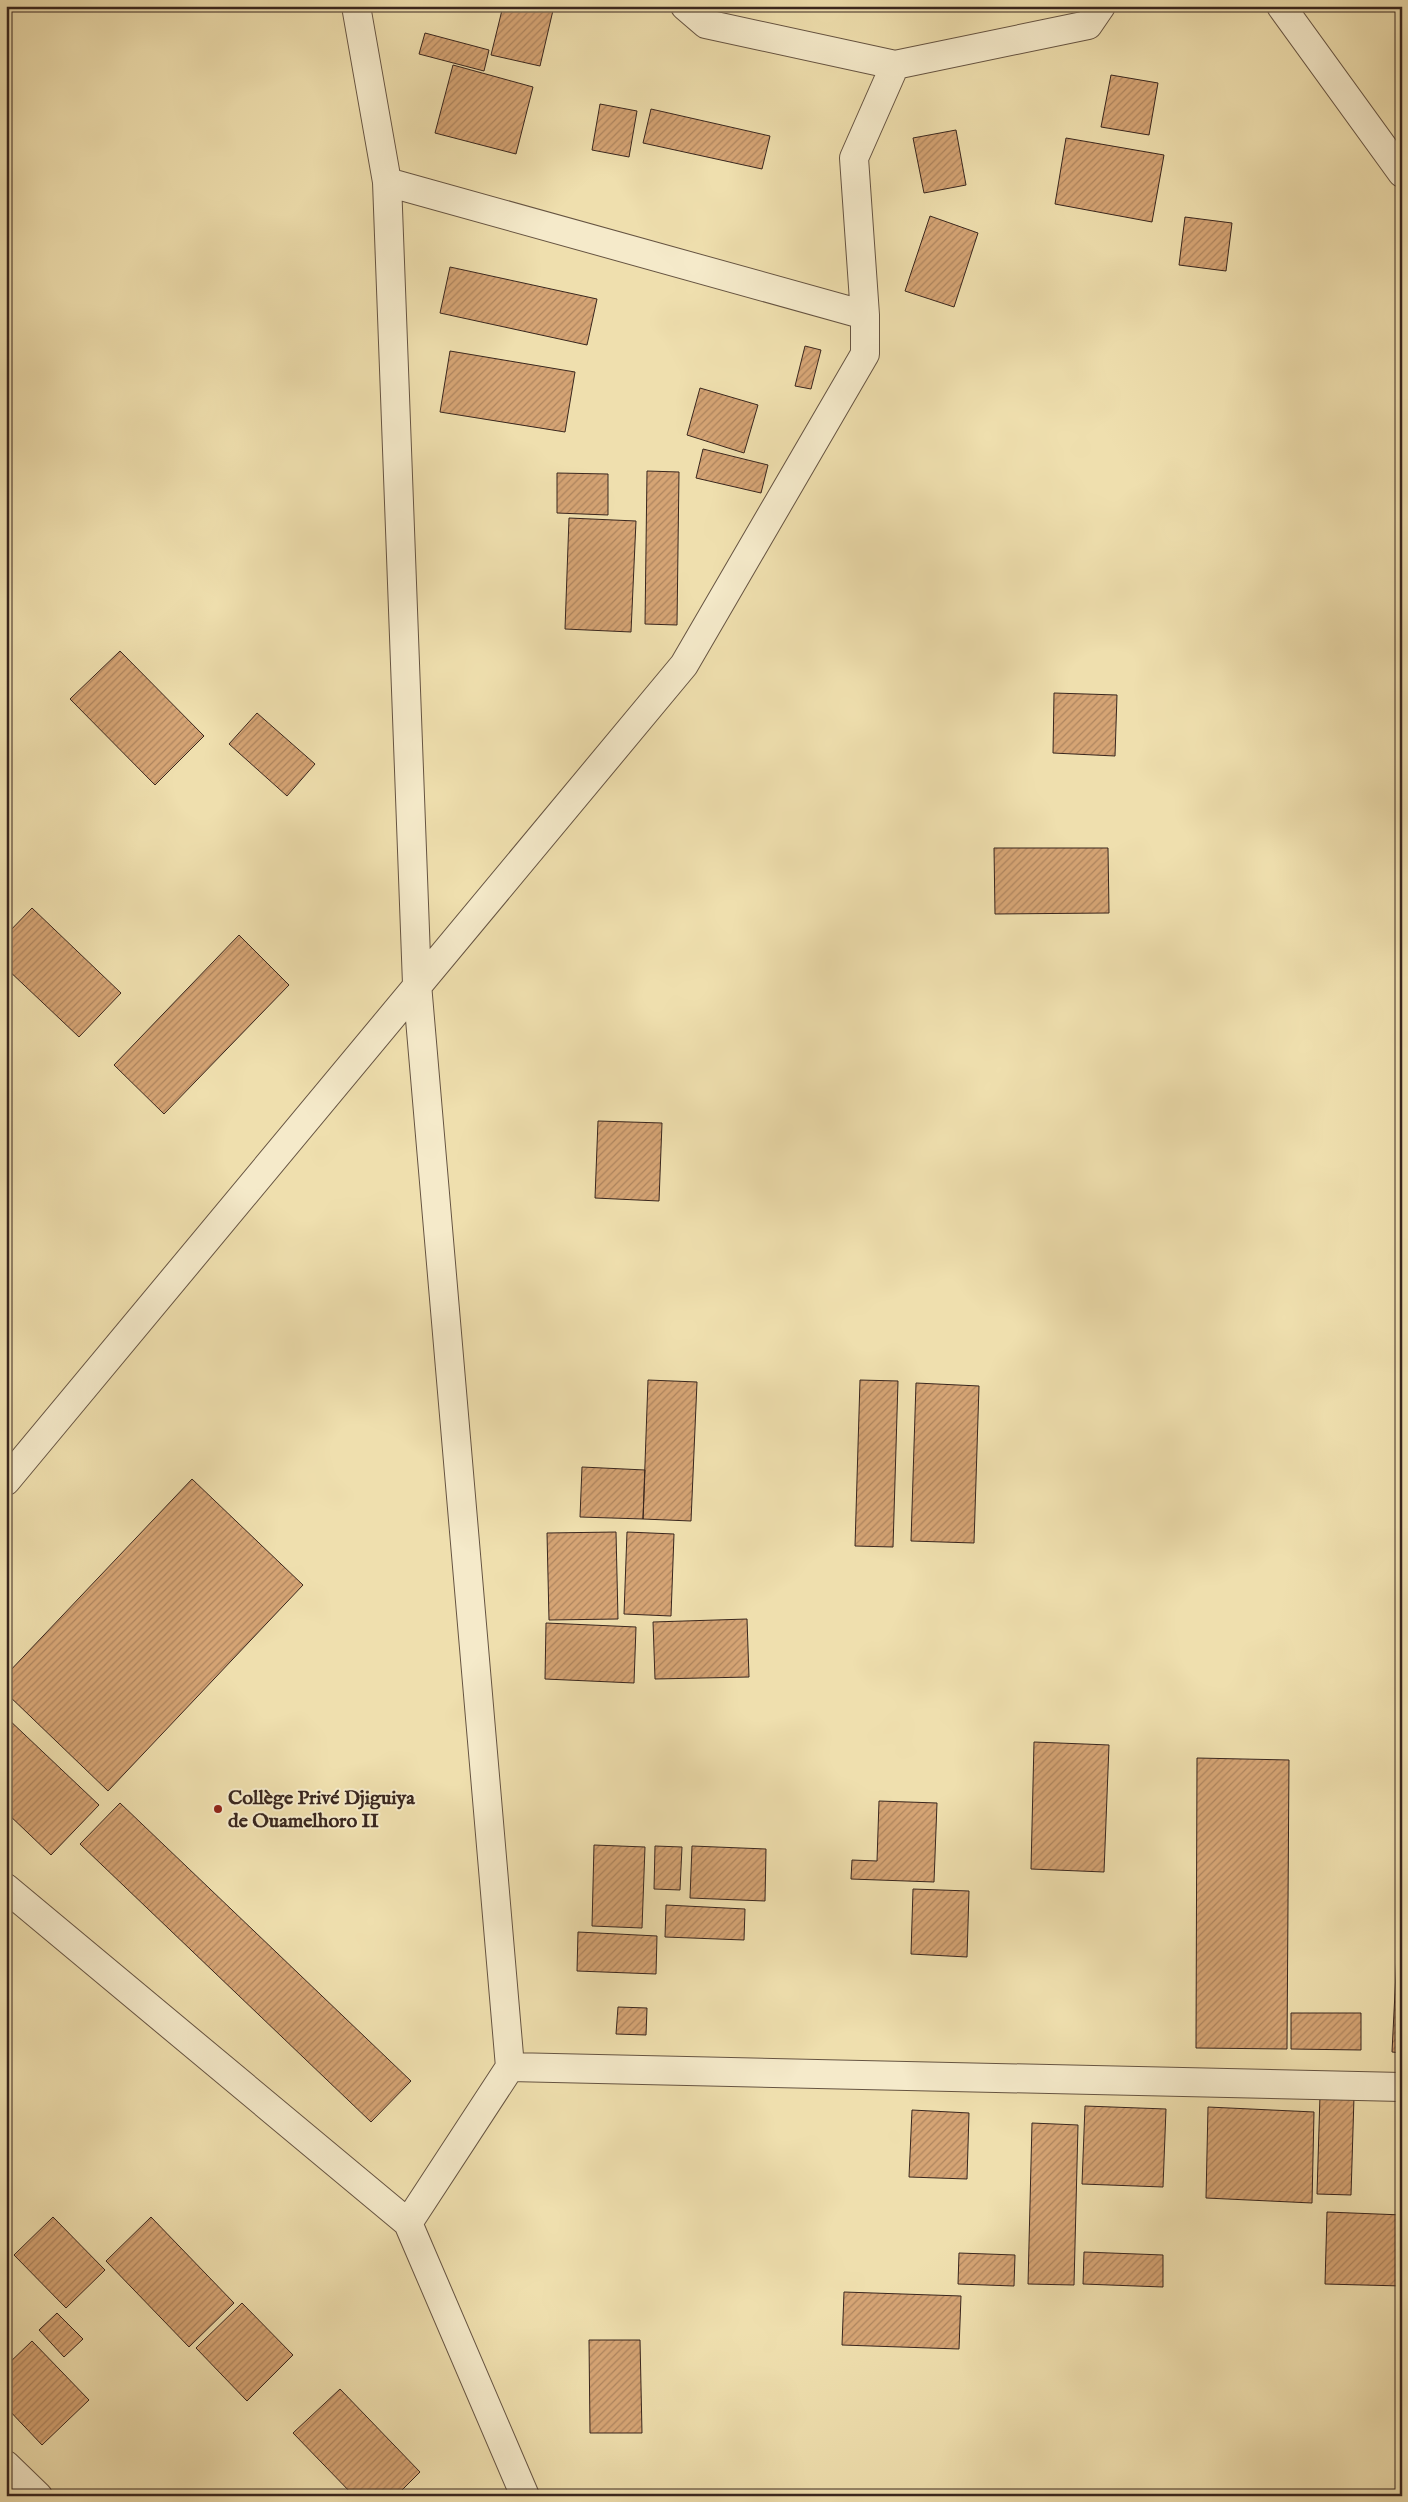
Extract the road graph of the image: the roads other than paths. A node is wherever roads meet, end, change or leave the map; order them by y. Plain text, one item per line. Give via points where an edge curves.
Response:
1 (356, 6) edge
2 (685, 6) edge
3 (1102, 6) edge
4 (1281, 6) edge
5 (895, 65) junction
6 (1402, 173) edge
7 (387, 182) junction
8 (865, 315) junction
9 (417, 984) junction
10 (6, 1481) edge
11 (6, 1888) edge
12 (510, 2067) junction
13 (1402, 2087) edge
14 (408, 2223) junction
15 (6, 2465) edge
16 (38, 2496) edge
17 (525, 2496) edge

1 - 7 street
2 - 5 street via 706,24
3 - 5 street via 1088,25
4 - 6 street
5 - 8 street via 854,158
7 - 8 street
7 - 9 street
8 - 9 street via 865,354 684,665
9 - 10 street
9 - 12 street
11 - 14 street
12 - 13 street
12 - 14 street
14 - 17 street
15 - 16 street

